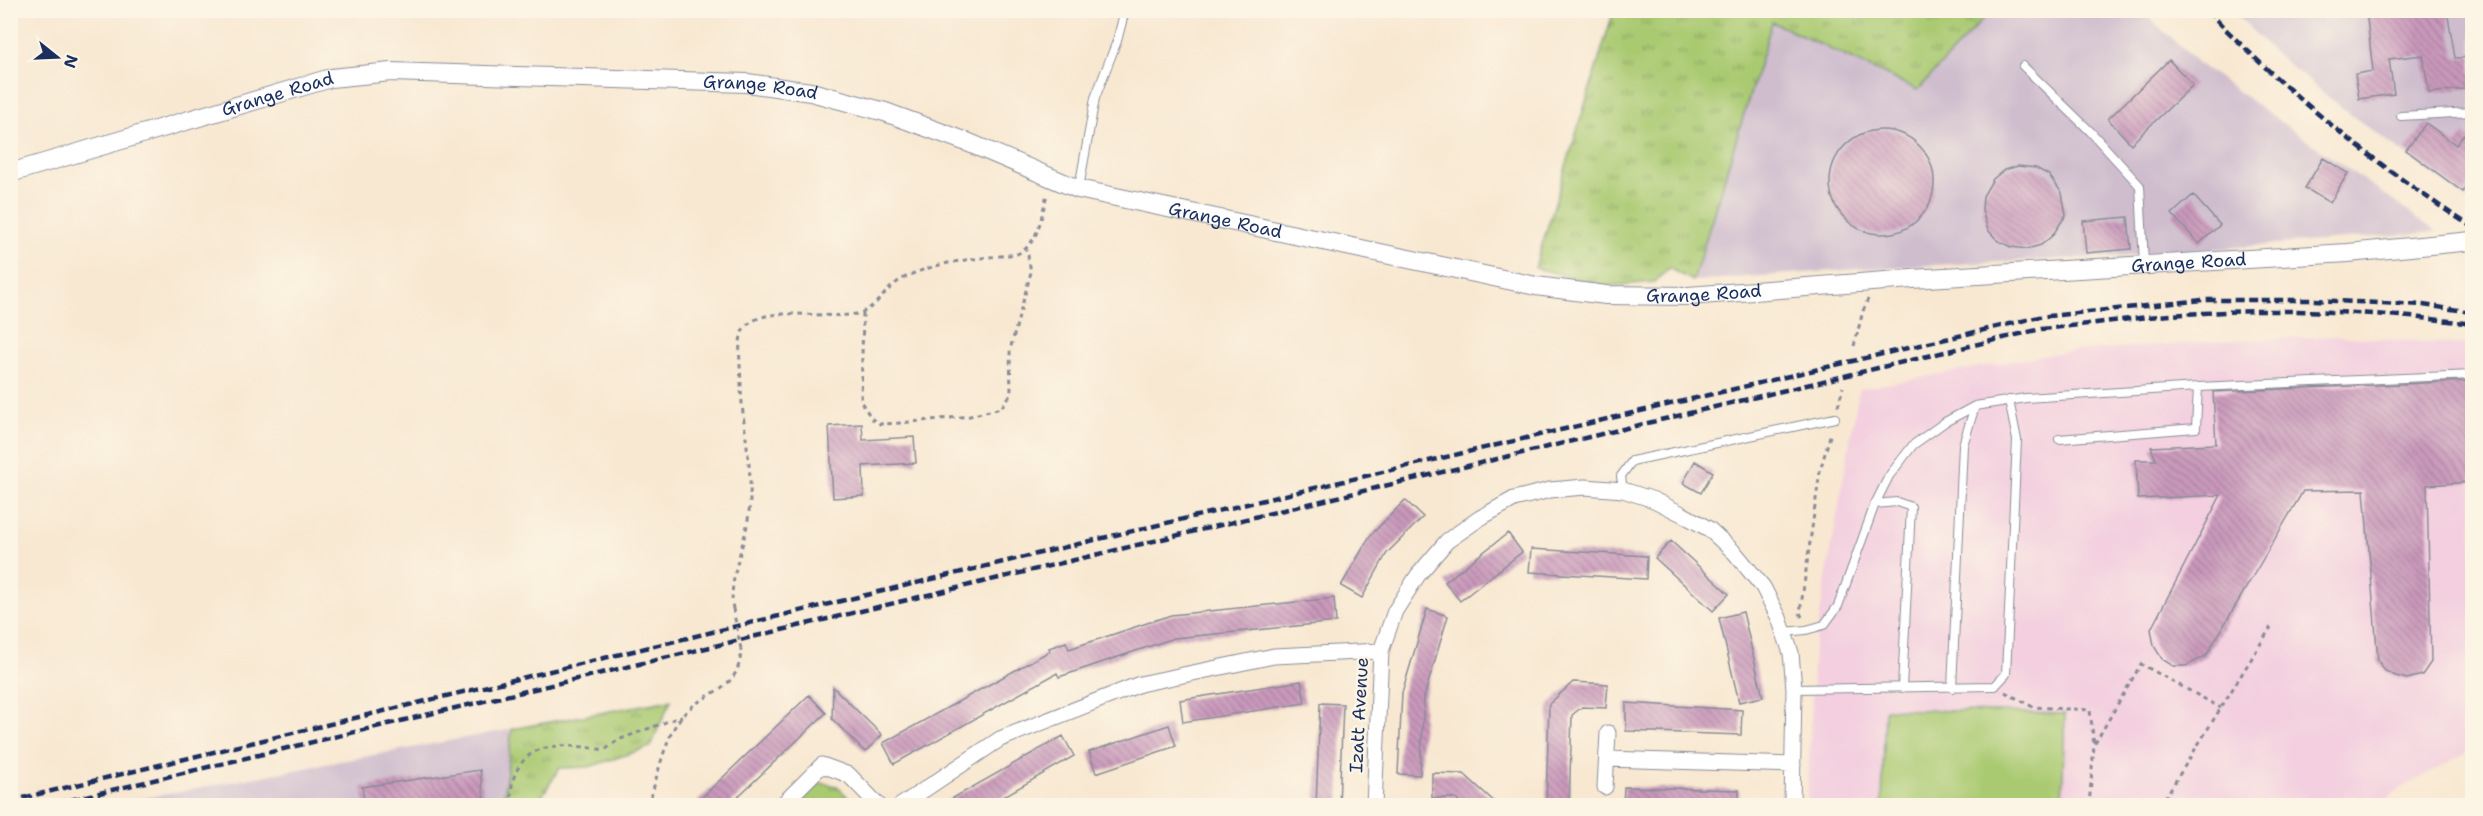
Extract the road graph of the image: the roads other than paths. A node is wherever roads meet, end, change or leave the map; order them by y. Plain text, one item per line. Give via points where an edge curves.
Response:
1 (1125, 10) edge
2 (2023, 66) dead end
3 (2472, 112) edge
4 (2401, 116) dead end
5 (10, 173) edge
6 (1078, 189) junction
7 (2469, 241) edge
8 (2145, 265) junction
9 (2472, 375) edge
10 (2198, 387) junction
11 (2009, 400) junction
12 (1975, 406) junction
13 (1835, 418) road end
14 (2059, 439) dead end
15 (1623, 490) junction
16 (1875, 504) junction
17 (1783, 632) junction
18 (1381, 651) junction
19 (1902, 688) junction
20 (1952, 688) junction
21 (1794, 689) junction
22 (1608, 733) dead end
23 (1607, 759) junction
24 (1793, 765) junction
25 (1605, 787) dead end
26 (781, 806) edge
27 (879, 806) edge
28 (900, 806) edge
29 (1374, 806) edge
30 (1792, 806) edge

1 - 6 lane via 1095,98
2 - 8 lane via 2140,186
3 - 4 lane
5 - 6 street, Grange Road via 331,78 391,72 747,83 811,92 885,112
6 - 8 street, Grange Road via 1524,284 1606,295 1688,296
7 - 8 street, Grange Road via 2348,253
9 - 10 lane
10 - 11 lane
10 - 14 lane via 2196,428
11 - 12 lane
11 - 20 lane via 2017,440 2006,674 1995,687
12 - 16 lane via 1913,445 1889,476
12 - 20 lane via 1963,445
13 - 15 lane via 1632,461 1621,476
15 - 17 street, Izatt Avenue via 1654,500 1709,529 1763,586
15 - 18 street, Izatt Avenue via 1550,490 1514,499 1479,518 1447,541 1418,575 1395,611
16 - 17 lane via 1838,606 1824,625
16 - 19 lane via 1897,502 1911,507
17 - 21 street, Izatt Avenue via 1791,653
18 - 28 street via 1274,656 1140,684 1000,739
18 - 29 street, Izatt Avenue
19 - 20 lane
19 - 21 lane
21 - 24 street, Izatt Avenue
22 - 23 street
23 - 24 street
23 - 25 street
24 - 30 street, Izatt Avenue
26 - 27 street via 822,765 849,775

